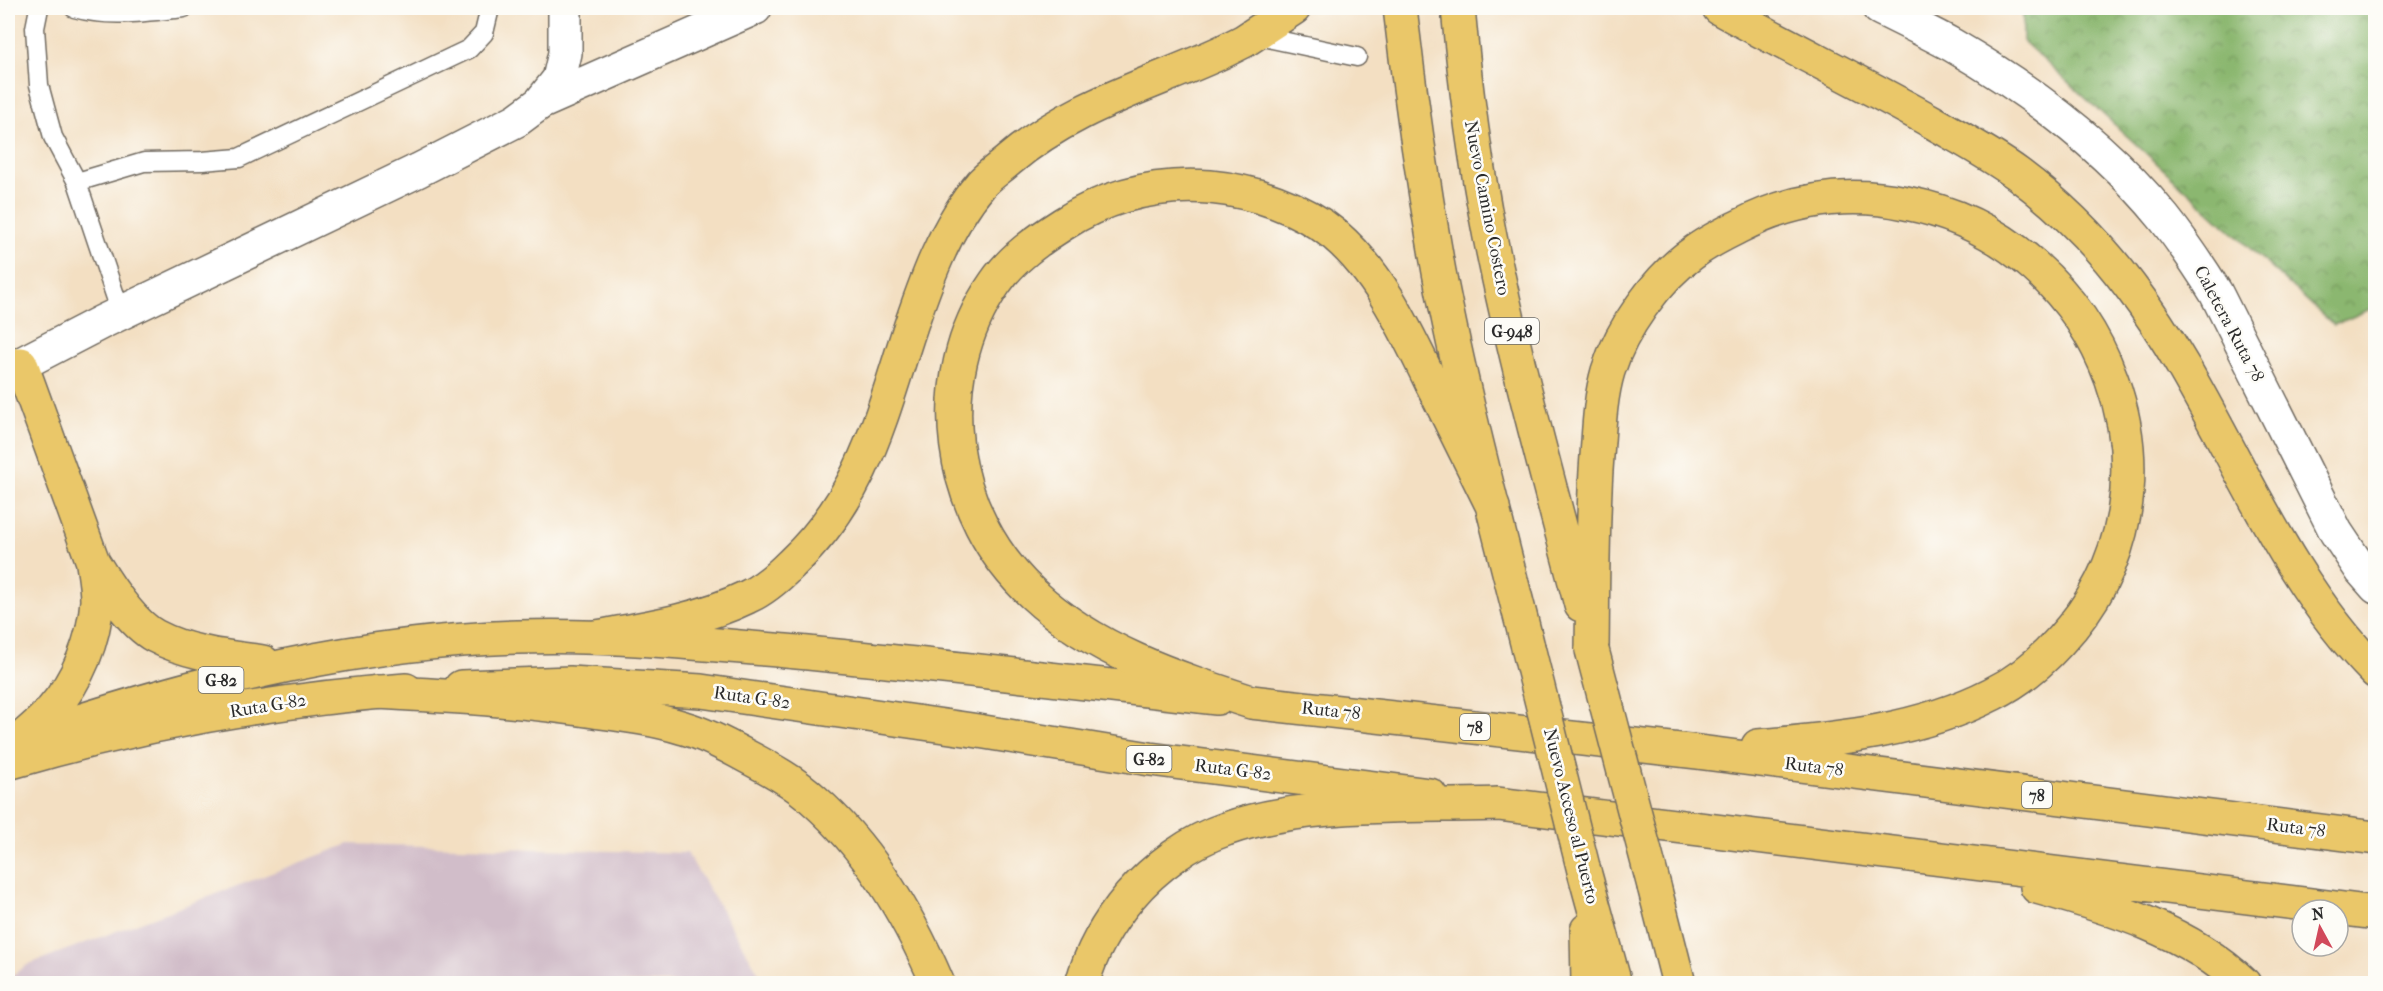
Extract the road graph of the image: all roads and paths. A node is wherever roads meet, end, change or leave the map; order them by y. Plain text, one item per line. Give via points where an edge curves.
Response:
1 (39, 8) edge
2 (74, 8) edge
3 (184, 8) edge
4 (490, 8) edge
5 (565, 8) edge
6 (755, 8) edge
7 (1294, 8) edge
8 (1400, 8) edge
9 (1458, 8) edge
10 (1719, 8) edge
11 (1879, 8) edge
12 (1254, 35) junction
13 (1357, 57) dead end
14 (540, 103) junction
15 (77, 182) junction
16 (121, 313) junction
17 (21, 364) joint
18 (1493, 507) junction
19 (93, 562) junction
20 (2376, 587) edge
21 (596, 637) junction
22 (1592, 650) junction
23 (286, 665) junction
24 (2376, 672) edge
25 (377, 692) junction
26 (1251, 702) junction
27 (1698, 752) junction
28 (9, 754) edge
29 (1498, 804) junction
30 (2376, 838) edge
31 (1895, 854) junction
32 (1584, 872) junction
33 (2376, 913) edge
34 (938, 984) edge
35 (1082, 984) edge
36 (1588, 984) edge
37 (1615, 984) edge
38 (1679, 984) edge
39 (2244, 984) edge

1 - 15 lane via 35,28 39,85 53,137
2 - 3 lane via 132,14
4 - 15 lane via 484,33 469,49 239,158 144,162
5 - 14 street via 565,53 559,79
6 - 14 street
7 - 12 main road
8 - 18 main road via 1409,91 1439,273
9 - 22 main road, Nuevo Camino Costero / G-948 via 1471,128 1491,239
10 - 24 main road via 1993,156 2077,224 2149,313 2300,578
11 - 20 street, Caletera Ruta 78 via 1952,45 2039,103 2113,164 2163,217 2216,293 2336,532
12 - 13 lane
12 - 21 main road via 1207,59 1079,112 1019,151 983,182 964,207 932,266 878,426 852,488 829,523 784,570 749,597 712,611 669,624
14 - 16 street via 517,120 419,170
15 - 16 lane
16 - 17 street
17 - 19 main road
18 - 26 main road via 1414,347 1377,283 1359,257 1307,216 1233,190 1157,187 1122,194 1093,207 1019,255 996,281 975,316 954,389 953,425 959,463 984,529 1001,559 1032,594 1070,624 1126,656
18 - 32 main road, Nuevo Acceso al Puerto, bridge
19 - 23 main road via 108,588 154,635 221,657
19 - 28 main road via 97,598 86,652 71,685
21 - 23 main road, Ruta G-82 / G-82 via 516,637 438,643
21 - 26 main road, Ruta G-82 / G-82 via 871,659
22 - 27 main road via 1596,468 1607,374 1617,346 1646,300 1690,254 1753,219 1786,207 1818,199 1883,198 1943,212 1972,224 2000,239 2046,274 2078,312 2092,336 2115,392 2128,452 2120,532 2111,562 2086,609 2058,643 2027,671 1995,693 1961,709 1873,732
22 - 38 main road, bridge
23 - 28 main road, Ruta G-82 / G-82 via 136,703 64,726
25 - 28 main road, Ruta G-82 / G-82 via 199,717
25 - 29 main road, Ruta G-82 / G-82 via 570,683 701,691 1150,759
25 - 34 main road via 487,698 630,716 685,728 727,746 788,781 838,823 904,914
26 - 27 main road, Ruta 78 / 78
27 - 30 main road, Ruta 78 / 78
29 - 31 main road
29 - 35 main road via 1298,813 1225,829 1195,843 1139,885 1098,941
31 - 33 main road
31 - 39 main road via 2002,878 2120,912 2204,953
32 - 36 main road
32 - 37 main road, Nuevo Acceso al Puerto

